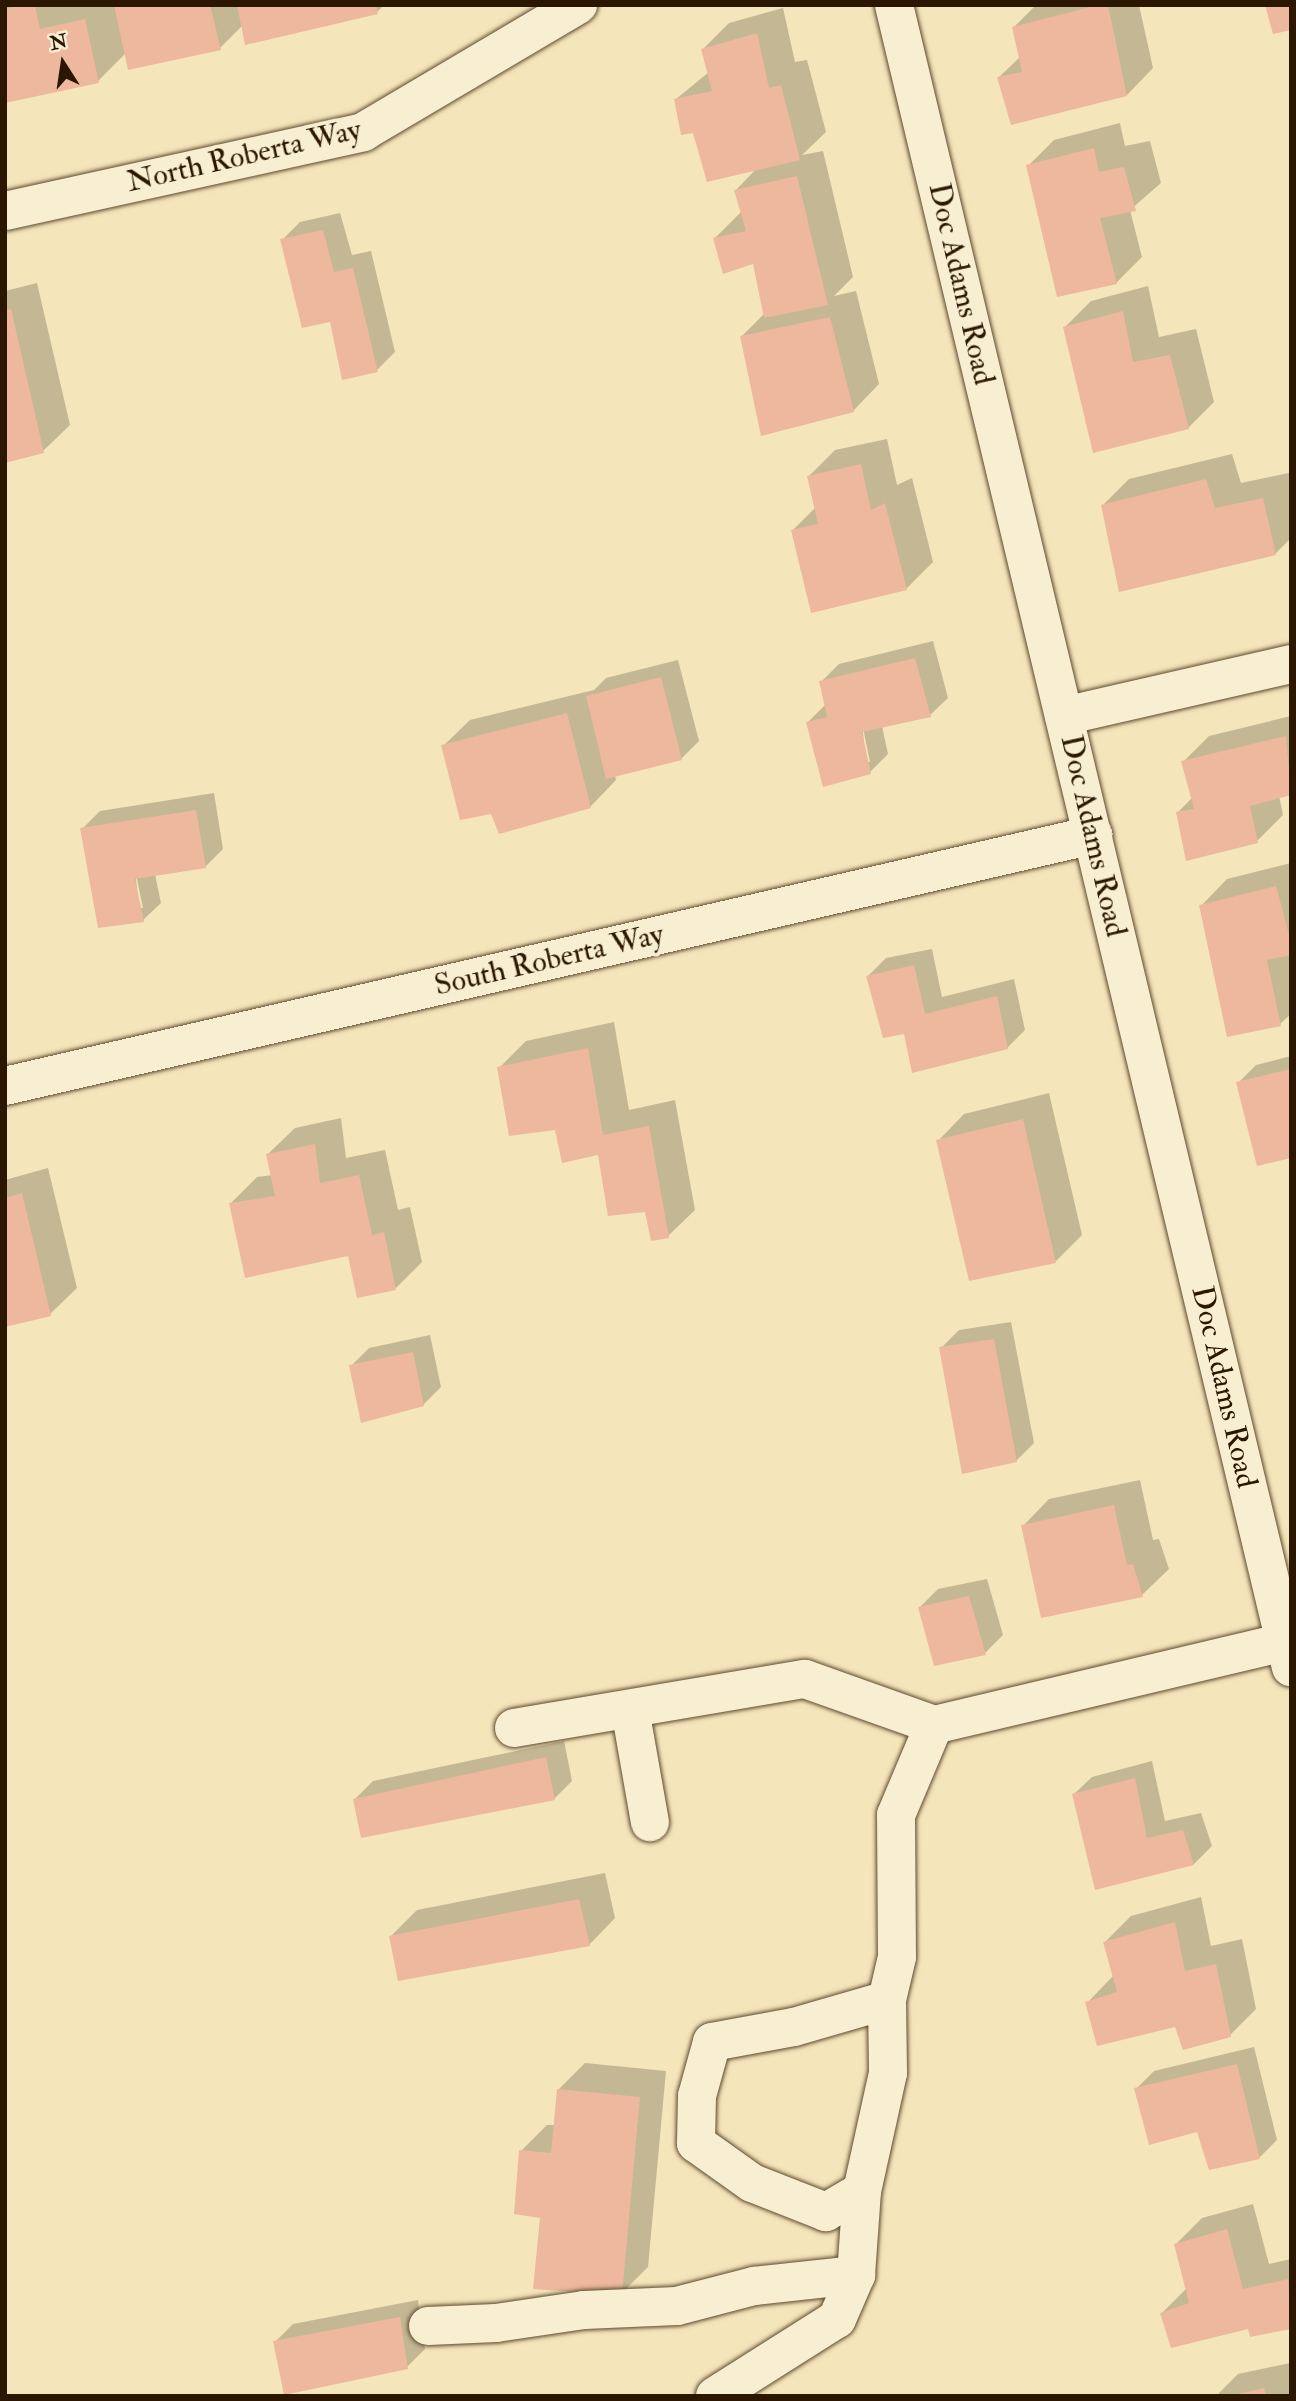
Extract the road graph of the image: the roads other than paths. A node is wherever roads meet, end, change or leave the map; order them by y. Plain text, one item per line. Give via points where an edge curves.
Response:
1 (578, 5) edge
2 (894, 5) edge
3 (5, 211) edge
4 (1291, 664) edge
5 (1064, 716) junction
6 (1093, 835) junction
7 (5, 1086) edge
8 (1288, 1654) edge
9 (631, 1709) junction
10 (934, 1725) junction
11 (514, 1728) dead end
12 (650, 1822) dead end
13 (887, 2000) junction
14 (862, 2192) junction
15 (856, 2275) junction
16 (428, 2326) dead end
17 (715, 2396) edge

1 - 3 street, North Roberta Way via 363,132
2 - 5 street, Doc Adams Road
4 - 5 street
5 - 6 street, Doc Adams Road
6 - 7 street, South Roberta Way
6 - 8 street, Doc Adams Road
8 - 10 street
9 - 10 street via 805,1679
9 - 11 street
9 - 12 street
10 - 13 street via 897,1815 897,1957
13 - 14 street via 888,2073
13 - 14 street via 794,2027 712,2042 697,2096 696,2143 752,2183 826,2212
14 - 15 street
15 - 16 street via 754,2286 677,2306
15 - 17 street via 837,2319

